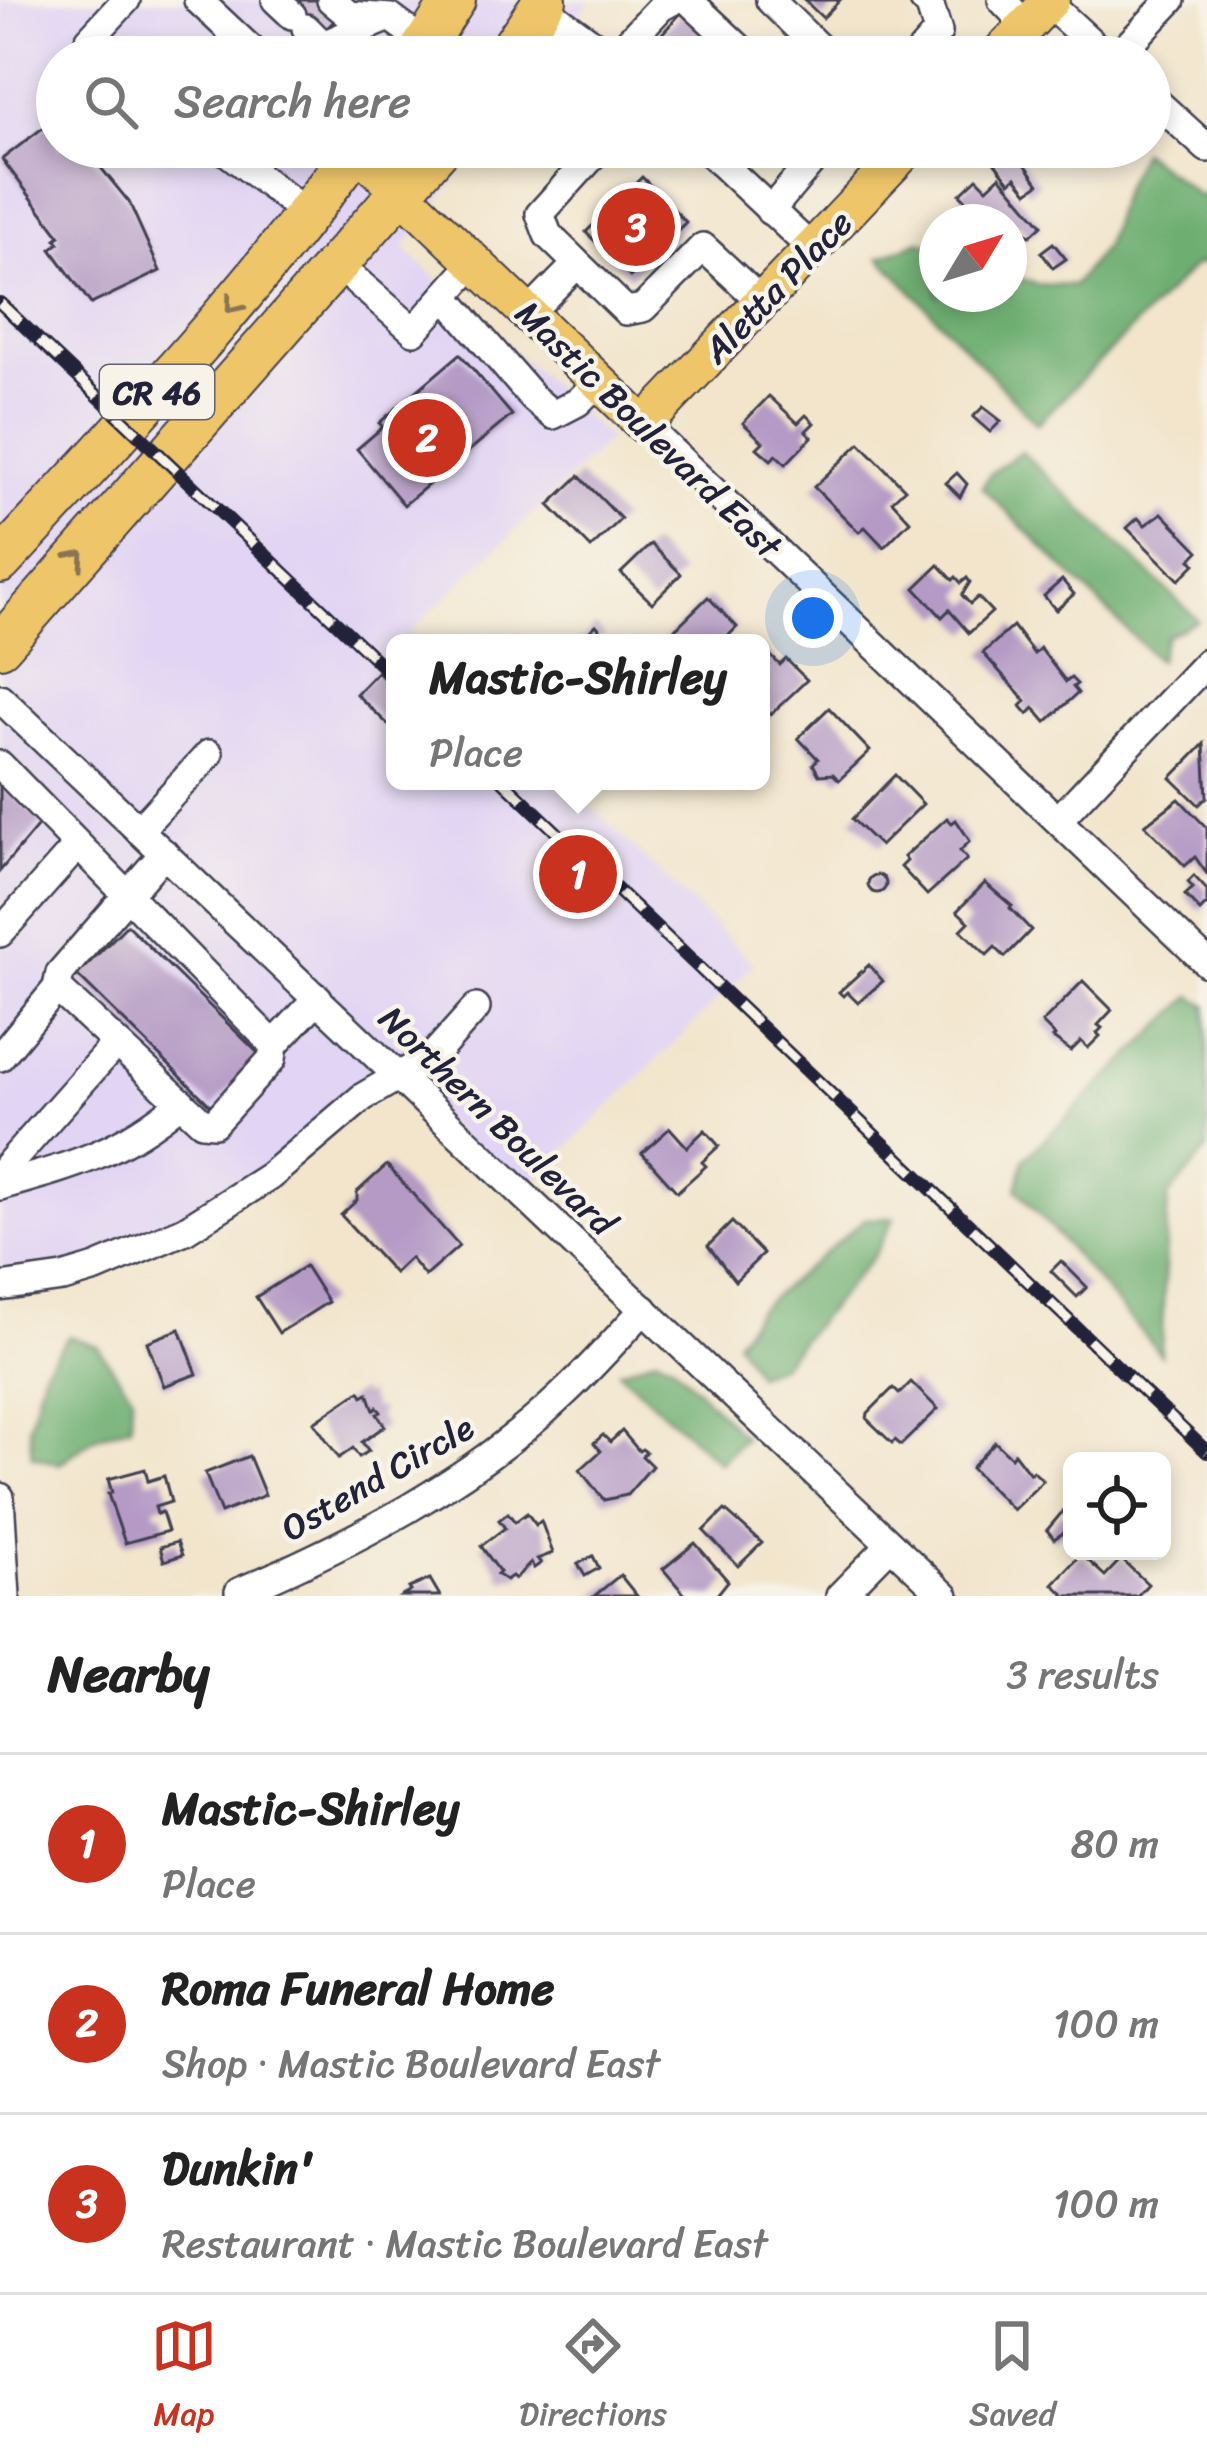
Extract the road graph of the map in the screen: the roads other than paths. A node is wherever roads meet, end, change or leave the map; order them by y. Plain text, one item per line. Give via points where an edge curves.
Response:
1 (126, 0) edge
2 (198, 0) edge
3 (332, 0) edge
4 (674, 0) edge
5 (688, 0) edge
6 (770, 0) edge
7 (924, 0) edge
8 (1171, 0) edge
9 (543, 3) edge
10 (1032, 7) edge
11 (393, 9) edge
12 (291, 14) edge
13 (433, 33) edge
14 (93, 36) edge
15 (237, 36) edge
16 (314, 36) edge
17 (340, 36) edge
18 (520, 36) edge
19 (586, 36) edge
20 (633, 36) edge
21 (726, 36) edge
22 (807, 36) edge
23 (934, 36) edge
24 (1011, 36) edge
25 (1076, 36) edge
26 (1137, 36) edge
27 (1171, 110) edge
28 (1201, 130) edge
29 (248, 168) edge
30 (341, 168) edge
31 (375, 168) edge
32 (423, 168) edge
33 (582, 168) edge
34 (726, 168) edge
35 (806, 168) edge
36 (880, 168) edge
37 (401, 194) junction
38 (770, 211) junction
39 (308, 215) junction
40 (812, 249) junction
41 (474, 263) junction
42 (577, 264) junction
43 (338, 265) junction
44 (445, 296) junction
45 (762, 302) junction
46 (528, 314) junction
47 (599, 381) junction
48 (644, 425) junction
49 (0, 562) edge
50 (0, 646) edge
51 (1207, 662) edge
52 (0, 698) edge
53 (209, 754) dead end
54 (0, 765) edge
55 (1059, 819) junction
56 (140, 830) junction
57 (78, 845) junction
58 (164, 853) junction
59 (128, 896) junction
60 (0, 933) edge
61 (1207, 963) edge
62 (57, 988) junction
63 (318, 998) junction
64 (476, 1008) dead end
65 (116, 1043) junction
66 (274, 1045) junction
67 (0, 1057) edge
68 (399, 1076) junction
69 (181, 1102) junction
70 (0, 1174) edge
71 (0, 1186) edge
72 (0, 1287) edge
73 (644, 1310) junction
74 (0, 1496) edge
75 (890, 1545) junction
76 (238, 1592) dead end
77 (6, 1596) edge
78 (840, 1596) edge
79 (945, 1596) edge

1 - 14 street
2 - 15 street
3 - 11 street via 349,15
4 - 20 street
5 - 21 street
6 - 22 street
7 - 23 street
8 - 26 street
9 - 18 highway
9 - 19 street
10 - 24 main road
10 - 25 street
11 - 13 street
11 - 17 street
12 - 16 street
27 - 28 street
29 - 39 street
30 - 39 highway, CR 46
31 - 37 main road, Mastic Boulevard East
32 - 37 highway, CR 46
33 - 42 street via 540,214 548,236
34 - 38 street
35 - 38 street
36 - 40 main road, Aletta Place
37 - 41 main road, Mastic Boulevard East
37 - 43 highway, CR 46
38 - 40 street
39 -> 49 highway, CR 46
40 - 45 main road, Aletta Place
41 - 44 street
41 - 46 main road, Mastic Boulevard East
42 - 45 street via 626,311 643,308 703,247
42 - 46 street
43 - 44 street via 414,331
50 -> 43 highway, CR 46
44 - 47 street via 553,415
45 - 48 main road, Aletta Place
46 - 47 main road, Mastic Boulevard East
47 - 48 main road, Mastic Boulevard East
48 - 55 street, Mastic Boulevard East
51 - 55 street
52 - 56 street, Northern Boulevard
53 - 56 street
54 - 57 street
55 - 61 street, Mastic Boulevard East
56 - 58 street, Northern Boulevard
57 - 59 street
57 - 60 street
58 - 59 street
58 - 63 street, Northern Boulevard
59 - 62 street via 60,973
59 - 66 street
62 - 65 street
62 - 67 street
63 - 66 street
63 - 68 street, Northern Boulevard
64 - 68 street via 434,1056
65 - 69 street
65 - 70 street
66 - 69 street via 272,1059 214,1123
68 - 72 street via 185,1230 96,1268
68 - 73 street, Northern Boulevard
69 - 71 street via 143,1134 81,1163
73 - 75 street, Northern Boulevard
73 - 76 street, Ostend Circle via 560,1397 475,1466 341,1546
74 - 77 street
75 - 78 street
75 - 79 street, Northern Boulevard

